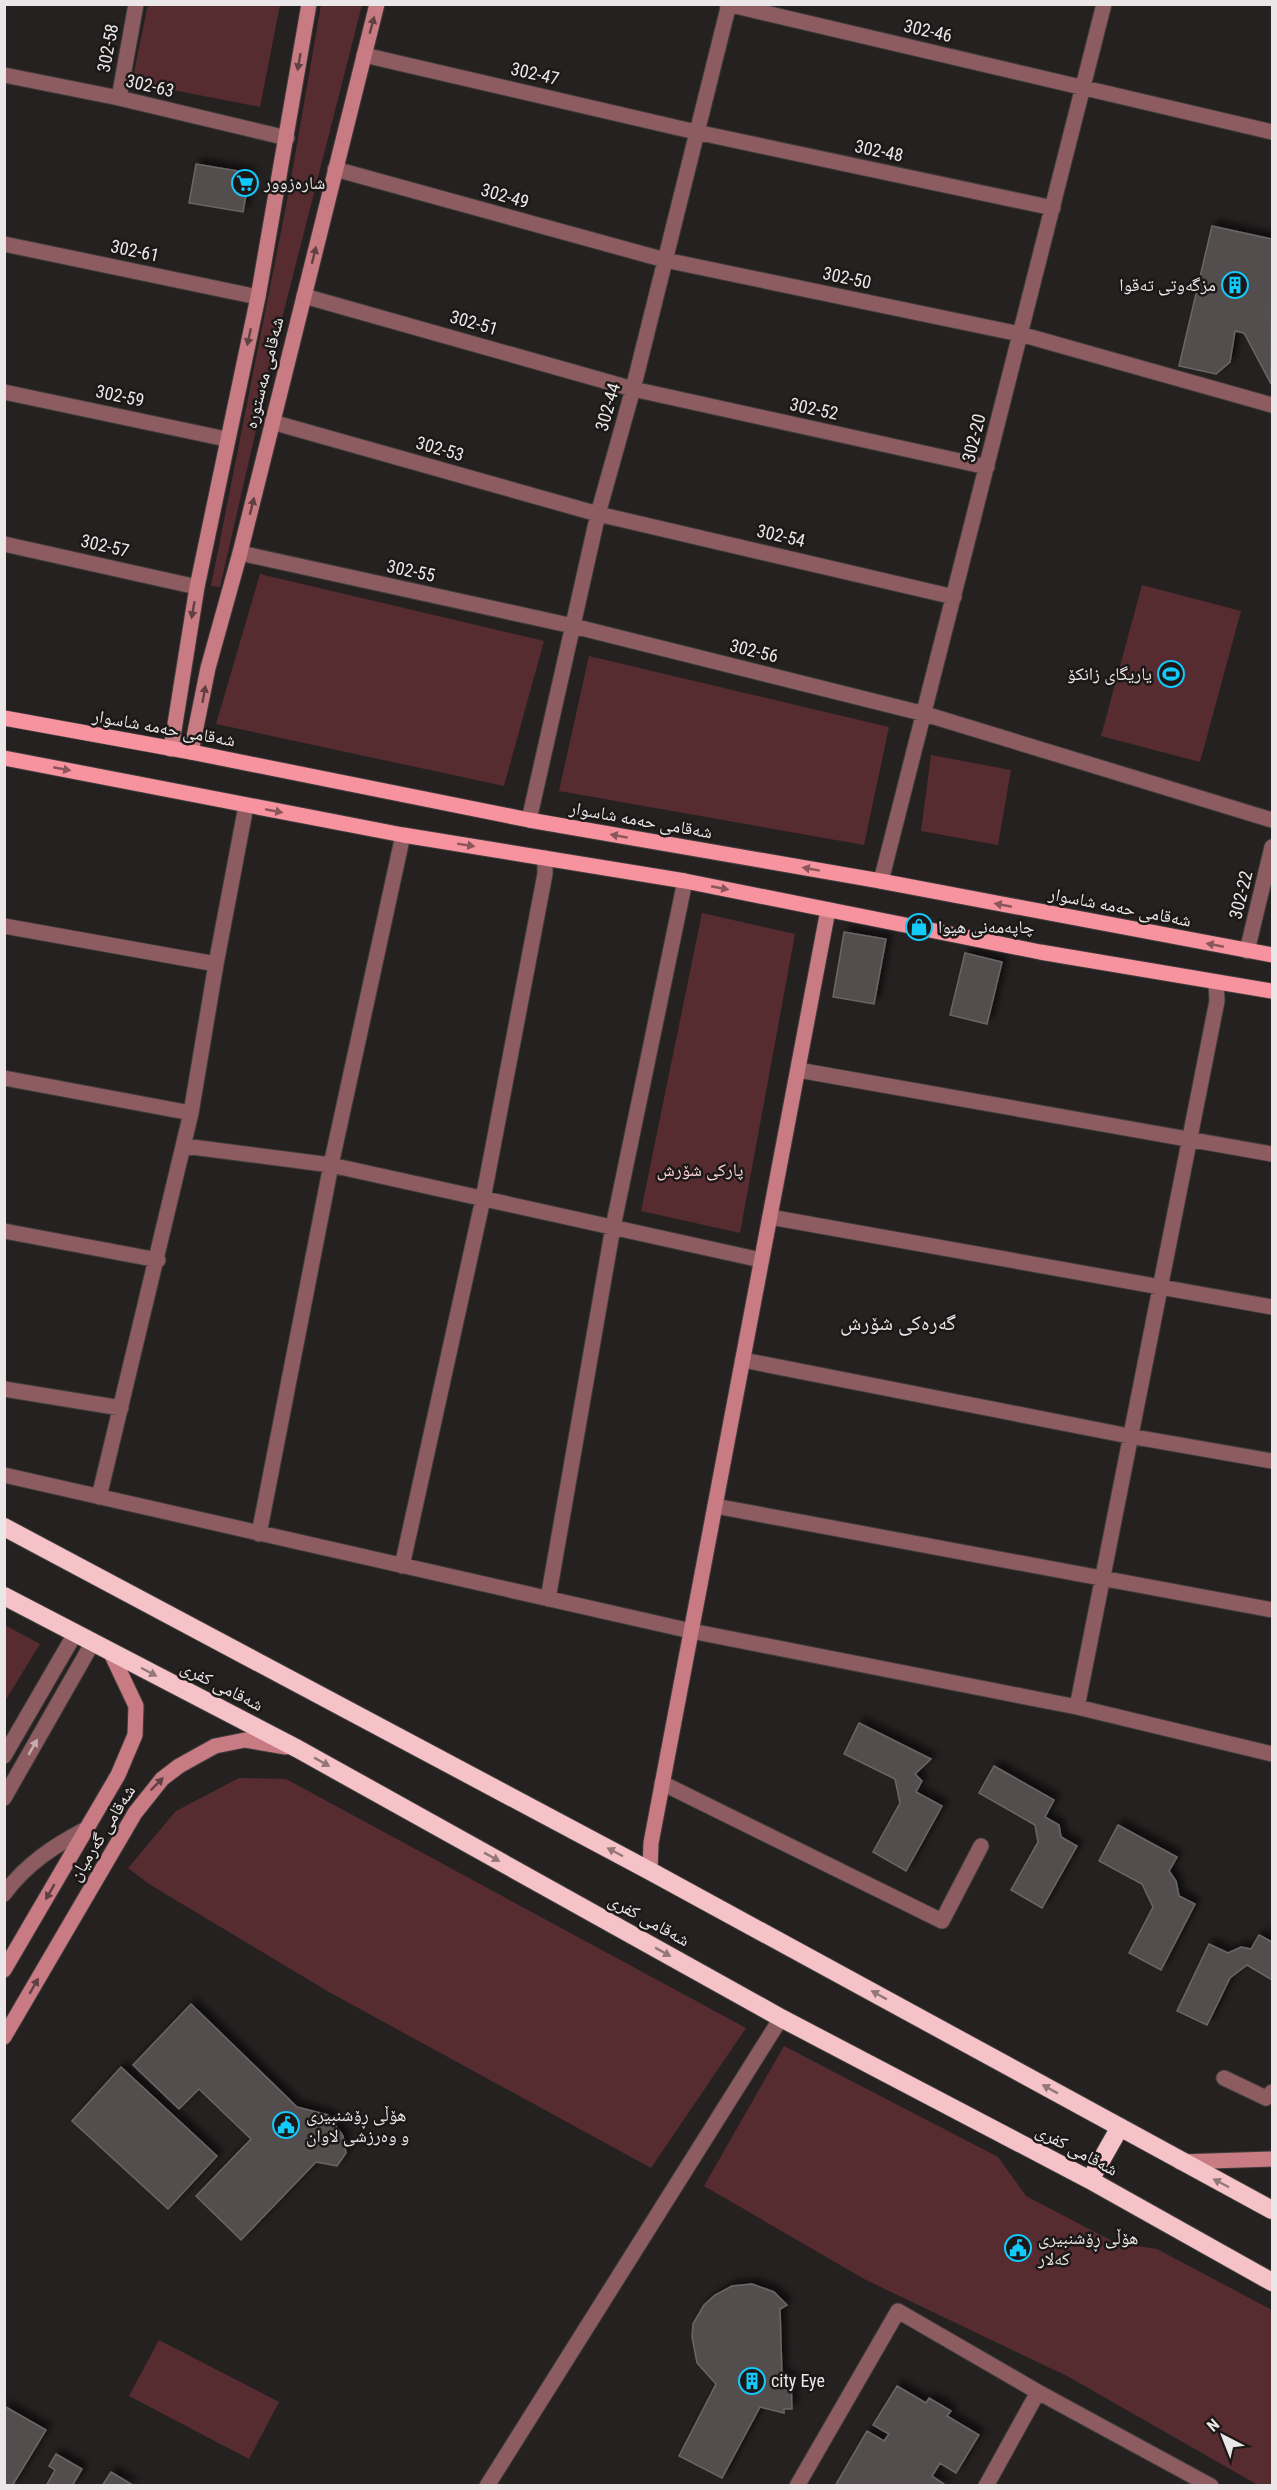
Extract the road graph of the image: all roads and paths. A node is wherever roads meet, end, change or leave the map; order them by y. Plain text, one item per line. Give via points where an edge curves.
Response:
1 (136, 4) edge
2 (309, 4) edge
3 (377, 4) edge
4 (1104, 4) edge
5 (728, 5) edge
6 (364, 55) junction
7 (4, 75) edge
8 (1083, 87) junction
9 (119, 98) junction
10 (696, 132) junction
11 (1272, 132) edge
12 (287, 138) junction
13 (335, 170) junction
14 (1053, 208) junction
15 (4, 244) edge
16 (665, 260) junction
17 (304, 296) junction
18 (258, 297) junction
19 (1020, 334) junction
20 (633, 389) junction
21 (4, 392) edge
22 (1272, 405) edge
23 (272, 422) junction
24 (226, 439) junction
25 (987, 467) junction
26 (598, 514) junction
27 (4, 543) edge
28 (240, 553) junction
29 (197, 587) junction
30 (954, 597) junction
31 (573, 627) junction
32 (185, 662) junction
33 (208, 668) junction
34 (925, 714) junction
35 (4, 718) edge
36 (171, 749) junction
37 (191, 752) junction
38 (4, 758) edge
39 (246, 806) junction
40 (529, 820) junction
41 (1272, 820) edge
42 (403, 835) junction
43 (1272, 853) edge
44 (545, 858) junction
45 (685, 881) junction
46 (881, 881) junction
47 (828, 910) junction
48 (4, 926) edge
49 (1247, 951) junction
50 (1272, 955) edge
51 (216, 964) junction
52 (1216, 983) junction
53 (1272, 991) edge
54 (798, 1070) junction
55 (4, 1078) edge
56 (191, 1113) junction
57 (1188, 1139) junction
58 (184, 1146) junction
59 (1272, 1154) edge
60 (331, 1165) junction
61 (483, 1199) junction
62 (770, 1217) junction
63 (614, 1227) junction
64 (4, 1231) edge
65 (158, 1260) junction
66 (761, 1260) junction
67 (1159, 1287) junction
68 (1272, 1307) edge
69 (743, 1360) junction
70 (4, 1389) edge
71 (121, 1408) junction
72 (1129, 1437) junction
73 (1272, 1461) edge
74 (4, 1474) edge
75 (99, 1497) junction
76 (715, 1506) junction
77 (4, 1527) edge
78 (259, 1534) junction
79 (402, 1566) junction
80 (1101, 1580) junction
81 (4, 1596) edge
82 (548, 1599) junction
83 (1272, 1610) edge
84 (76, 1632) junction
85 (691, 1632) junction
86 (93, 1642) junction
87 (110, 1651) junction
88 (1077, 1707) junction
89 (298, 1749) junction
90 (1272, 1754) edge
91 (4, 1755) edge
92 (662, 1783) junction
93 (4, 1798) edge
94 (88, 1828) junction
95 (981, 1846) dead end
96 (650, 1871) junction
97 (4, 1894) edge
98 (4, 1970) edge
99 (781, 2018) junction
100 (4, 2037) edge
101 (1224, 2078) dead end
102 (1272, 2092) edge
103 (1120, 2127) junction
104 (1272, 2159) edge
105 (1180, 2162) junction
106 (1090, 2180) junction
107 (1272, 2210) edge
108 (1272, 2282) edge
109 (1038, 2392) junction
110 (487, 2486) edge
111 (797, 2486) edge
112 (986, 2486) edge
113 (1211, 2486) edge

1 - 9 street, 302-58
2 -> 12 main road, شەقامی مەستورە
6 -> 3 main road, شەقامی مەستورە
4 - 8 street, 302-20
5 - 8 street, 302-46
5 - 10 street, 302-44
6 - 10 street, 302-47
6 - 13 main road, شەقامی مەستورە
7 - 9 street, 302-63
8 - 11 street, 302-46
8 - 14 street, 302-20
9 - 12 street, 302-63
10 - 14 street, 302-48
10 - 16 street, 302-44
12 - 18 main road, شەقامی مەستورە
13 - 16 street, 302-49
17 -> 13 main road, شەقامی مەستورە
14 - 19 street, 302-20
15 - 18 street, 302-61
16 - 19 street, 302-50
16 - 20 street, 302-44
17 - 20 street, 302-51
17 - 23 main road, شەقامی مەستورە
18 -> 24 main road, شەقامی مەستورە
19 - 22 street, 302-50
19 - 25 street, 302-20
20 - 25 street, 302-52
20 - 26 street, 302-44
21 - 24 street, 302-59
23 - 26 street, 302-53
28 -> 23 main road, شەقامی مەستورە
24 - 29 main road, شەقامی مەستورە
25 - 30 street, 302-20
26 - 30 street, 302-54
26 - 31 street, 302-44
27 - 29 street, 302-57
28 - 31 street, 302-55
28 - 33 main road, شەقامی مەستورە
29 -> 32 main road, شەقامی مەستورە
30 - 34 street, 302-20
31 - 34 street, 302-56
31 - 40 street, 302-44
32 - 33 main road
32 - 36 main road, شەقامی مەستورە
37 -> 33 main road, شەقامی مەستورە
34 - 41 street, 302-56
34 - 46 street, 302-20
35 - 36 main road, شەقامی حەمە شاسوار
36 - 37 main road, شەقامی حەمە شاسوار
37 - 40 main road, شەقامی حەمە شاسوار
38 -> 39 main road
39 -> 42 main road
39 - 51 street
46 -> 40 main road, شەقامی حەمە شاسوار
42 -> 44 main road
42 - 60 street
43 - 49 street, 302-22
44 - 45 main road
44 - 61 street
45 -> 47 main road
45 - 63 street
49 -> 46 main road, شەقامی حەمە شاسوار
47 - 52 main road
47 - 54 main road
48 - 51 street
49 - 50 main road, شەقامی حەمە شاسوار
51 - 56 street
52 - 53 main road
52 - 57 street via 1217,1001
54 - 57 street
54 - 62 main road
55 - 56 street
56 - 58 street
57 - 59 street
57 - 67 street
58 - 60 street
58 - 65 street
60 - 61 street
60 - 78 street
61 - 63 street
61 - 79 street
62 - 66 main road
62 - 67 street
63 - 66 street
63 - 82 street
64 - 65 street
65 - 71 street
66 - 69 main road
67 - 68 street
67 - 72 street
69 - 72 street
69 - 76 main road
70 - 71 street
71 - 75 street
72 - 73 street
72 - 80 street
74 - 75 street
75 - 78 street
76 - 80 street
76 - 85 main road
96 -> 77 highway, شەقامی کفری
78 - 79 street
79 - 82 street
80 - 83 street
80 - 88 street
81 - 84 highway, شەقامی کفری
82 - 85 street
84 - 86 highway, شەقامی کفری
84 - 91 street
85 - 88 street
85 - 92 main road
86 - 87 highway, شەقامی کفری
93 -> 86 street
87 -> 89 highway, شەقامی کفری
87 - 94 main road, شەقامی گەرمیان via 131,1691 137,1720 129,1751
88 - 90 street
89 -> 99 highway, شەقامی کفری
100 -> 89 main road, شەقامی گەرمیان via 135,1813 162,1779 198,1754 223,1744 245,1740
92 - 95 street via 942,1921
92 - 96 main road
94 - 97 street via 45,1853
94 -> 98 main road, شەقامی گەرمیان
103 -> 96 highway, شەقامی کفری
99 - 106 highway, شەقامی کفری
99 - 110 street
101 - 102 street via 1266,2098
103 - 105 highway, شەقامی کفری
103 - 106 highway
104 - 105 main road
107 -> 105 highway, شەقامی کفری
106 - 108 highway, شەقامی کفری
109 - 111 street via 898,2311
109 - 112 street
109 - 113 street

